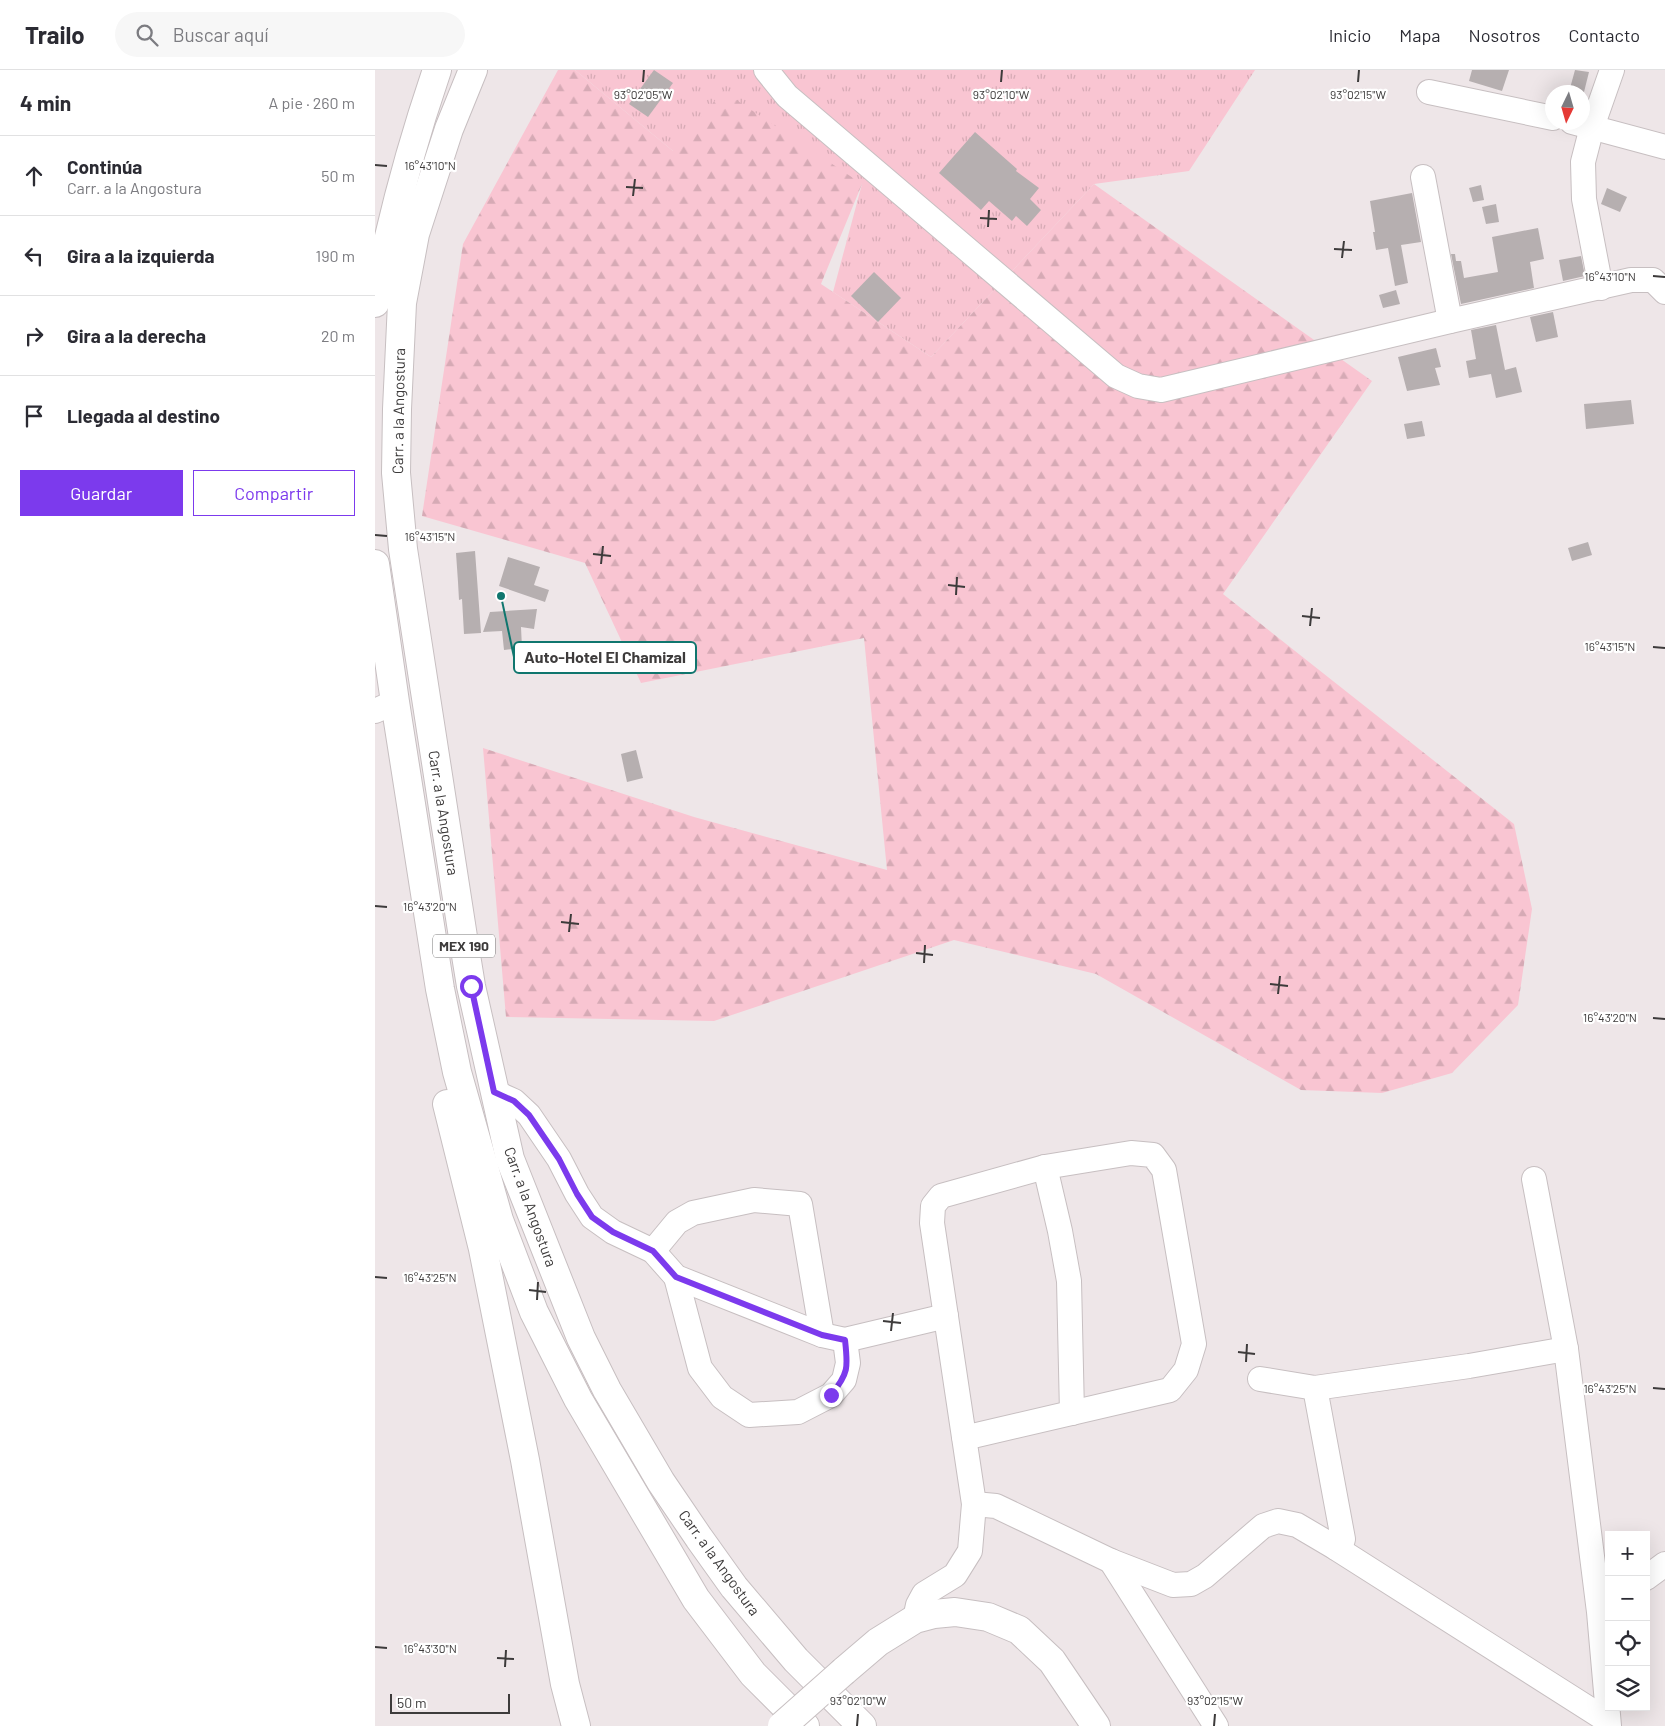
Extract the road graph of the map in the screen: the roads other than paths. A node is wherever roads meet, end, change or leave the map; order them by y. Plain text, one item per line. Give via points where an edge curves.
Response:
1 (437, 70) edge
2 (473, 70) edge
3 (766, 70) edge
4 (1612, 70) edge
5 (1429, 92) dead end
6 (1590, 110) edge
7 (1545, 116) edge
8 (1590, 127) edge
9 (1582, 130) edge
10 (1665, 147) edge
11 (1423, 177) dead end
12 (1601, 288) junction
13 (1665, 292) edge
14 (375, 303) edge
15 (1450, 321) junction
16 (375, 564) edge
17 (380, 708) edge
18 (440, 989) junction
19 (494, 1092) junction
20 (1045, 1167) junction
21 (1534, 1179) dead end
22 (653, 1251) junction
23 (676, 1277) junction
24 (946, 1316) junction
25 (834, 1337) junction
26 (1566, 1349) junction
27 (1259, 1379) dead end
28 (1315, 1388) junction
29 (1072, 1413) junction
30 (964, 1438) junction
31 (974, 1504) junction
32 (1335, 1548) junction
33 (1111, 1561) junction
34 (1665, 1564) edge
35 (1649, 1576) edge
36 (1604, 1609) edge
37 (915, 1619) junction
38 (1089, 1720) edge
39 (1608, 1723) edge
40 (576, 1726) edge
41 (783, 1726) edge
42 (805, 1726) edge
43 (862, 1726) edge
44 (1216, 1726) edge

1 - 14 main road via 391,225
2 - 19 main road, Carr. a la Angostura / MEX 190 via 449,129 415,234 403,295 397,473 403,549 449,855 471,986
3 - 15 street via 787,96 1115,376 1138,386 1161,390
4 - 6 street
5 - 7 street
8 - 10 street
9 - 12 street via 1584,199
11 - 15 street
12 - 13 street via 1631,280 1653,280
12 - 15 street
16 - 17 main road, Carr. a la Angostura / MEX 190
17 - 18 main road, Carr. a la Angostura / MEX 190
18 - 40 main road via 434,1050 483,1249 565,1684
18 - 42 main road, Carr. a la Angostura / MEX 190 via 457,1072 497,1211 539,1321 577,1399 696,1599 753,1674
19 - 22 street via 514,1101 529,1115 592,1217 613,1232
19 - 43 main road, Carr. a la Angostura / MEX 190 via 510,1159 581,1338 607,1390 661,1482 734,1587 796,1660
20 - 24 street via 941,1196 933,1206 932,1223
20 - 29 street via 1069,1281
20 - 29 street via 1131,1153 1153,1155 1164,1170 1194,1344 1187,1370 1169,1390
21 - 26 street
22 - 23 street
22 - 25 street via 677,1222 693,1213 754,1200 800,1204
23 - 25 street
23 - 25 street via 700,1368 723,1397 749,1415 798,1412 831,1395 844,1380 848,1363
24 - 25 street
24 - 30 street
26 - 28 street
26 - 36 street
27 - 28 street
28 - 32 street via 1343,1539 1341,1546
29 - 30 street
30 - 31 street
31 - 33 street via 996,1506
31 - 37 street via 969,1552 955,1575 924,1594
32 - 33 street via 1297,1525 1278,1520 1263,1526 1205,1576 1191,1584 1173,1585
32 - 39 street
33 - 44 street
34 - 35 street
36 - 39 street
37 - 38 main road via 955,1612 988,1617 1019,1630 1052,1661
37 - 41 main road, bridge via 878,1642

